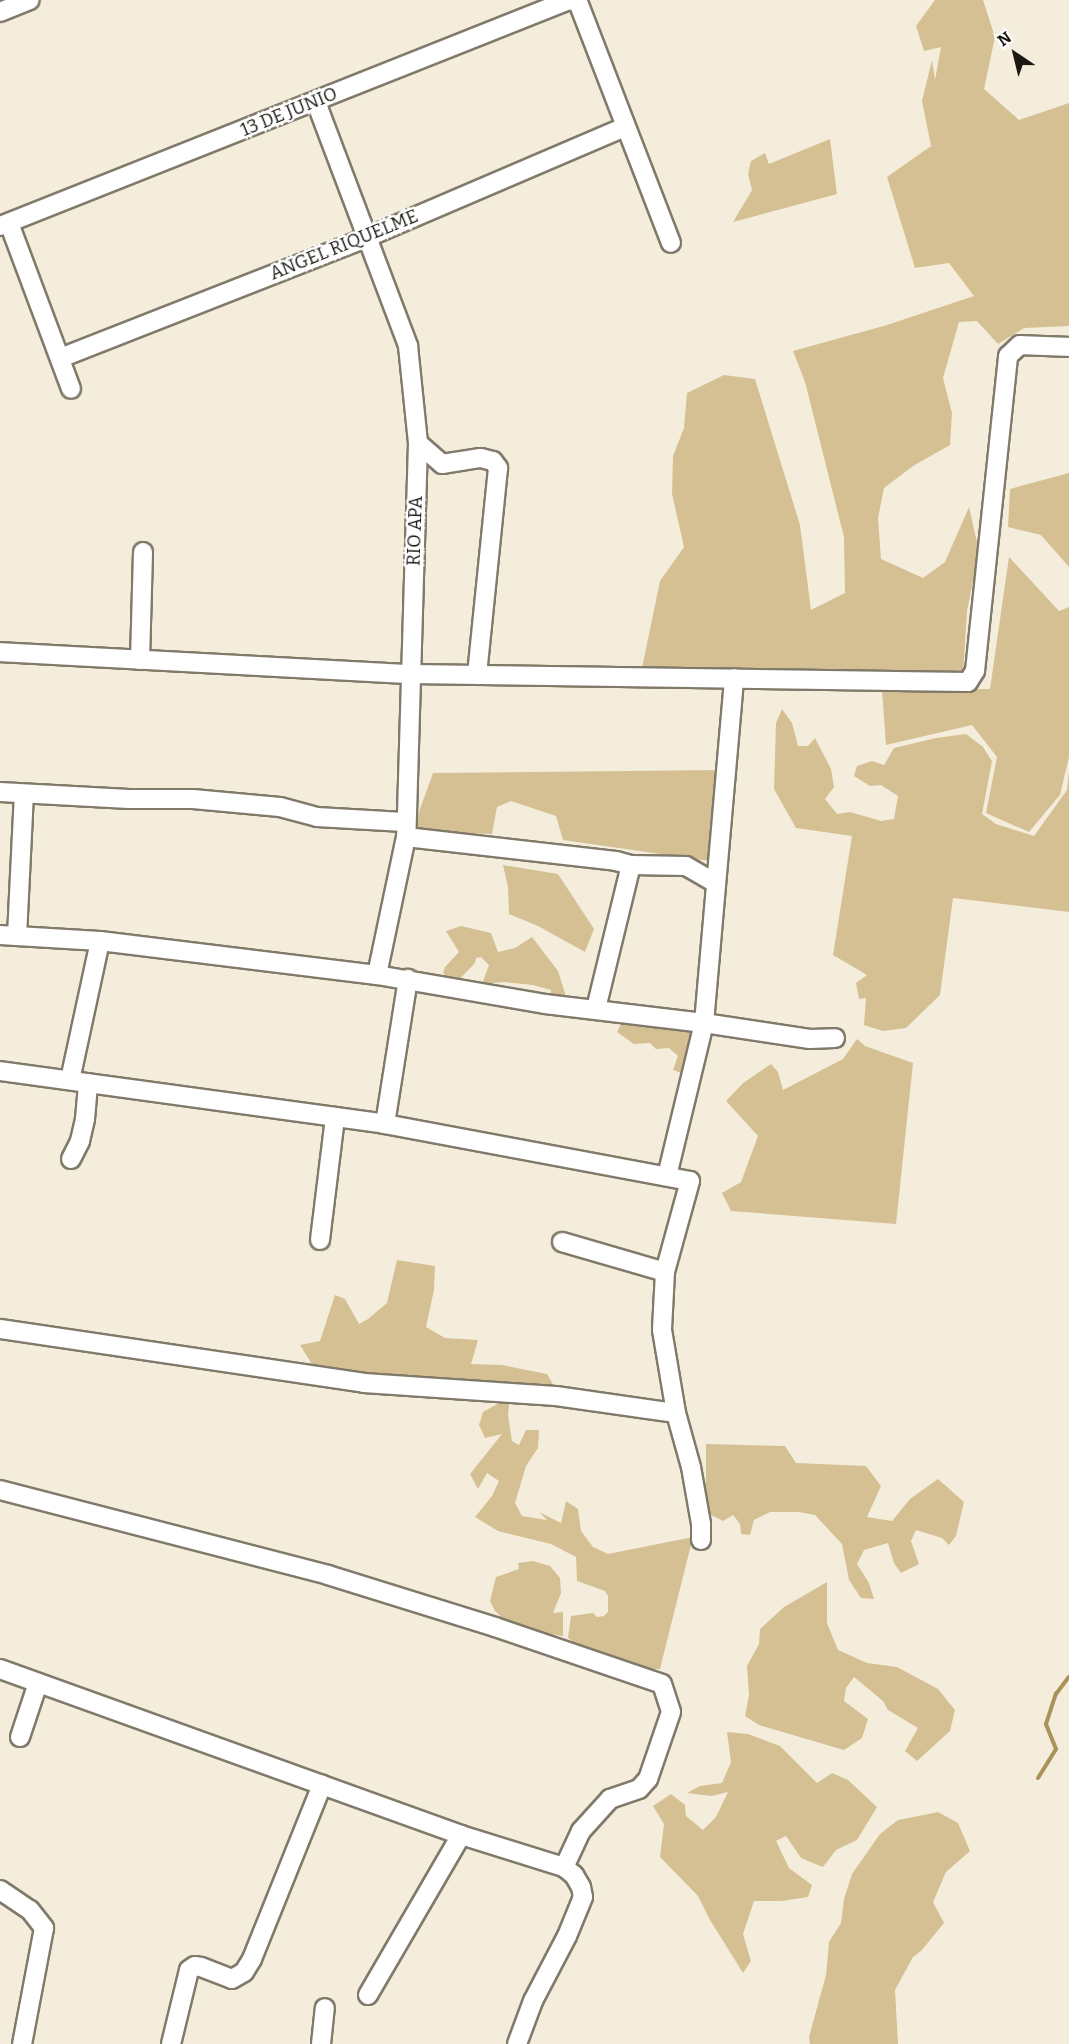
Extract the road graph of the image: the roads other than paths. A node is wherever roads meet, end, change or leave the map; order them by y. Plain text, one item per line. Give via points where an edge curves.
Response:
1 (30, 0) edge
2 (578, 2) edge
3 (0, 12) edge
4 (316, 102) junction
5 (625, 127) junction
6 (5, 224) edge
7 (368, 237) junction
8 (671, 243) dead end
9 (1069, 347) edge
10 (60, 358) junction
11 (71, 389) dead end
12 (418, 443) junction
13 (143, 552) dead end
14 (0, 652) edge
15 (140, 660) junction
16 (411, 674) junction
17 (477, 675) junction
18 (734, 678) junction
19 (0, 792) edge
20 (24, 794) junction
21 (405, 830) junction
22 (631, 865) junction
23 (716, 883) junction
24 (9, 936) edge
25 (100, 941) junction
26 (377, 975) junction
27 (408, 979) junction
28 (596, 1010) junction
29 (704, 1023) junction
30 (835, 1038) dead end
31 (0, 1071) edge
32 (79, 1082) junction
33 (335, 1117) junction
34 (386, 1124) junction
35 (71, 1158) dead end
36 (666, 1176) junction
37 (320, 1240) dead end
38 (562, 1242) dead end
39 (665, 1272) junction
40 (0, 1329) edge
41 (676, 1413) junction
42 (0, 1490) edge
43 (700, 1540) dead end
44 (0, 1669) edge
45 (38, 1683) junction
46 (20, 1737) dead end
47 (322, 1785) junction
48 (461, 1834) junction
49 (564, 1867) junction
50 (0, 1890) edge
51 (368, 1995) dead end
52 (325, 2008) dead end
53 (22, 2044) edge
54 (171, 2044) edge
55 (321, 2044) edge
56 (517, 2044) edge

1 - 3 street
2 - 4 street, 13 DE JUNIO via 561,2
2 - 5 street
4 - 6 street, 13 DE JUNIO
4 - 7 street, RIO APA
5 - 7 street, ANGEL RIQUELME
5 - 8 street
6 - 10 street
7 - 10 street, ANGEL RIQUELME
7 - 12 street, RIO APA via 408,346
9 - 18 street via 1020,345 1008,356 973,678 968,682
10 - 11 street
12 - 16 street, RIO APA
12 - 17 street via 442,465 481,458 493,461 498,468
13 - 15 street
14 - 15 street
15 - 16 street
16 - 17 street
16 - 21 street, RIO APA
17 - 18 street
18 - 23 street
19 - 20 street
20 - 21 street via 193,799 280,807 317,817
20 - 24 street
21 - 22 street
21 - 26 street, RIO APA
22 - 23 street via 686,866
22 - 28 street
23 - 29 street
24 - 25 street
25 - 26 street
25 - 32 street
26 - 27 street
27 - 28 street
27 - 34 street
28 - 29 street
29 - 30 street via 810,1039
29 - 36 street
31 - 32 street
32 - 33 street
32 - 35 street via 85,1119
33 - 34 street
33 - 37 street
34 - 36 street
36 - 39 street via 690,1181
38 - 39 street
39 - 41 street via 662,1330
40 - 41 street via 364,1383 556,1396
41 - 43 street via 691,1467
42 - 49 street via 328,1575 662,1684 671,1712 648,1779 639,1789 610,1799 581,1831
44 - 45 street
45 - 46 street
45 - 47 street
47 - 48 street
47 - 54 street via 252,1959 244,1972 232,1979 201,1967 189,1970
48 - 49 street
48 - 51 street
49 - 56 street via 574,1875 583,1897 533,2001
50 - 53 street via 30,1910 44,1928
52 - 55 street

